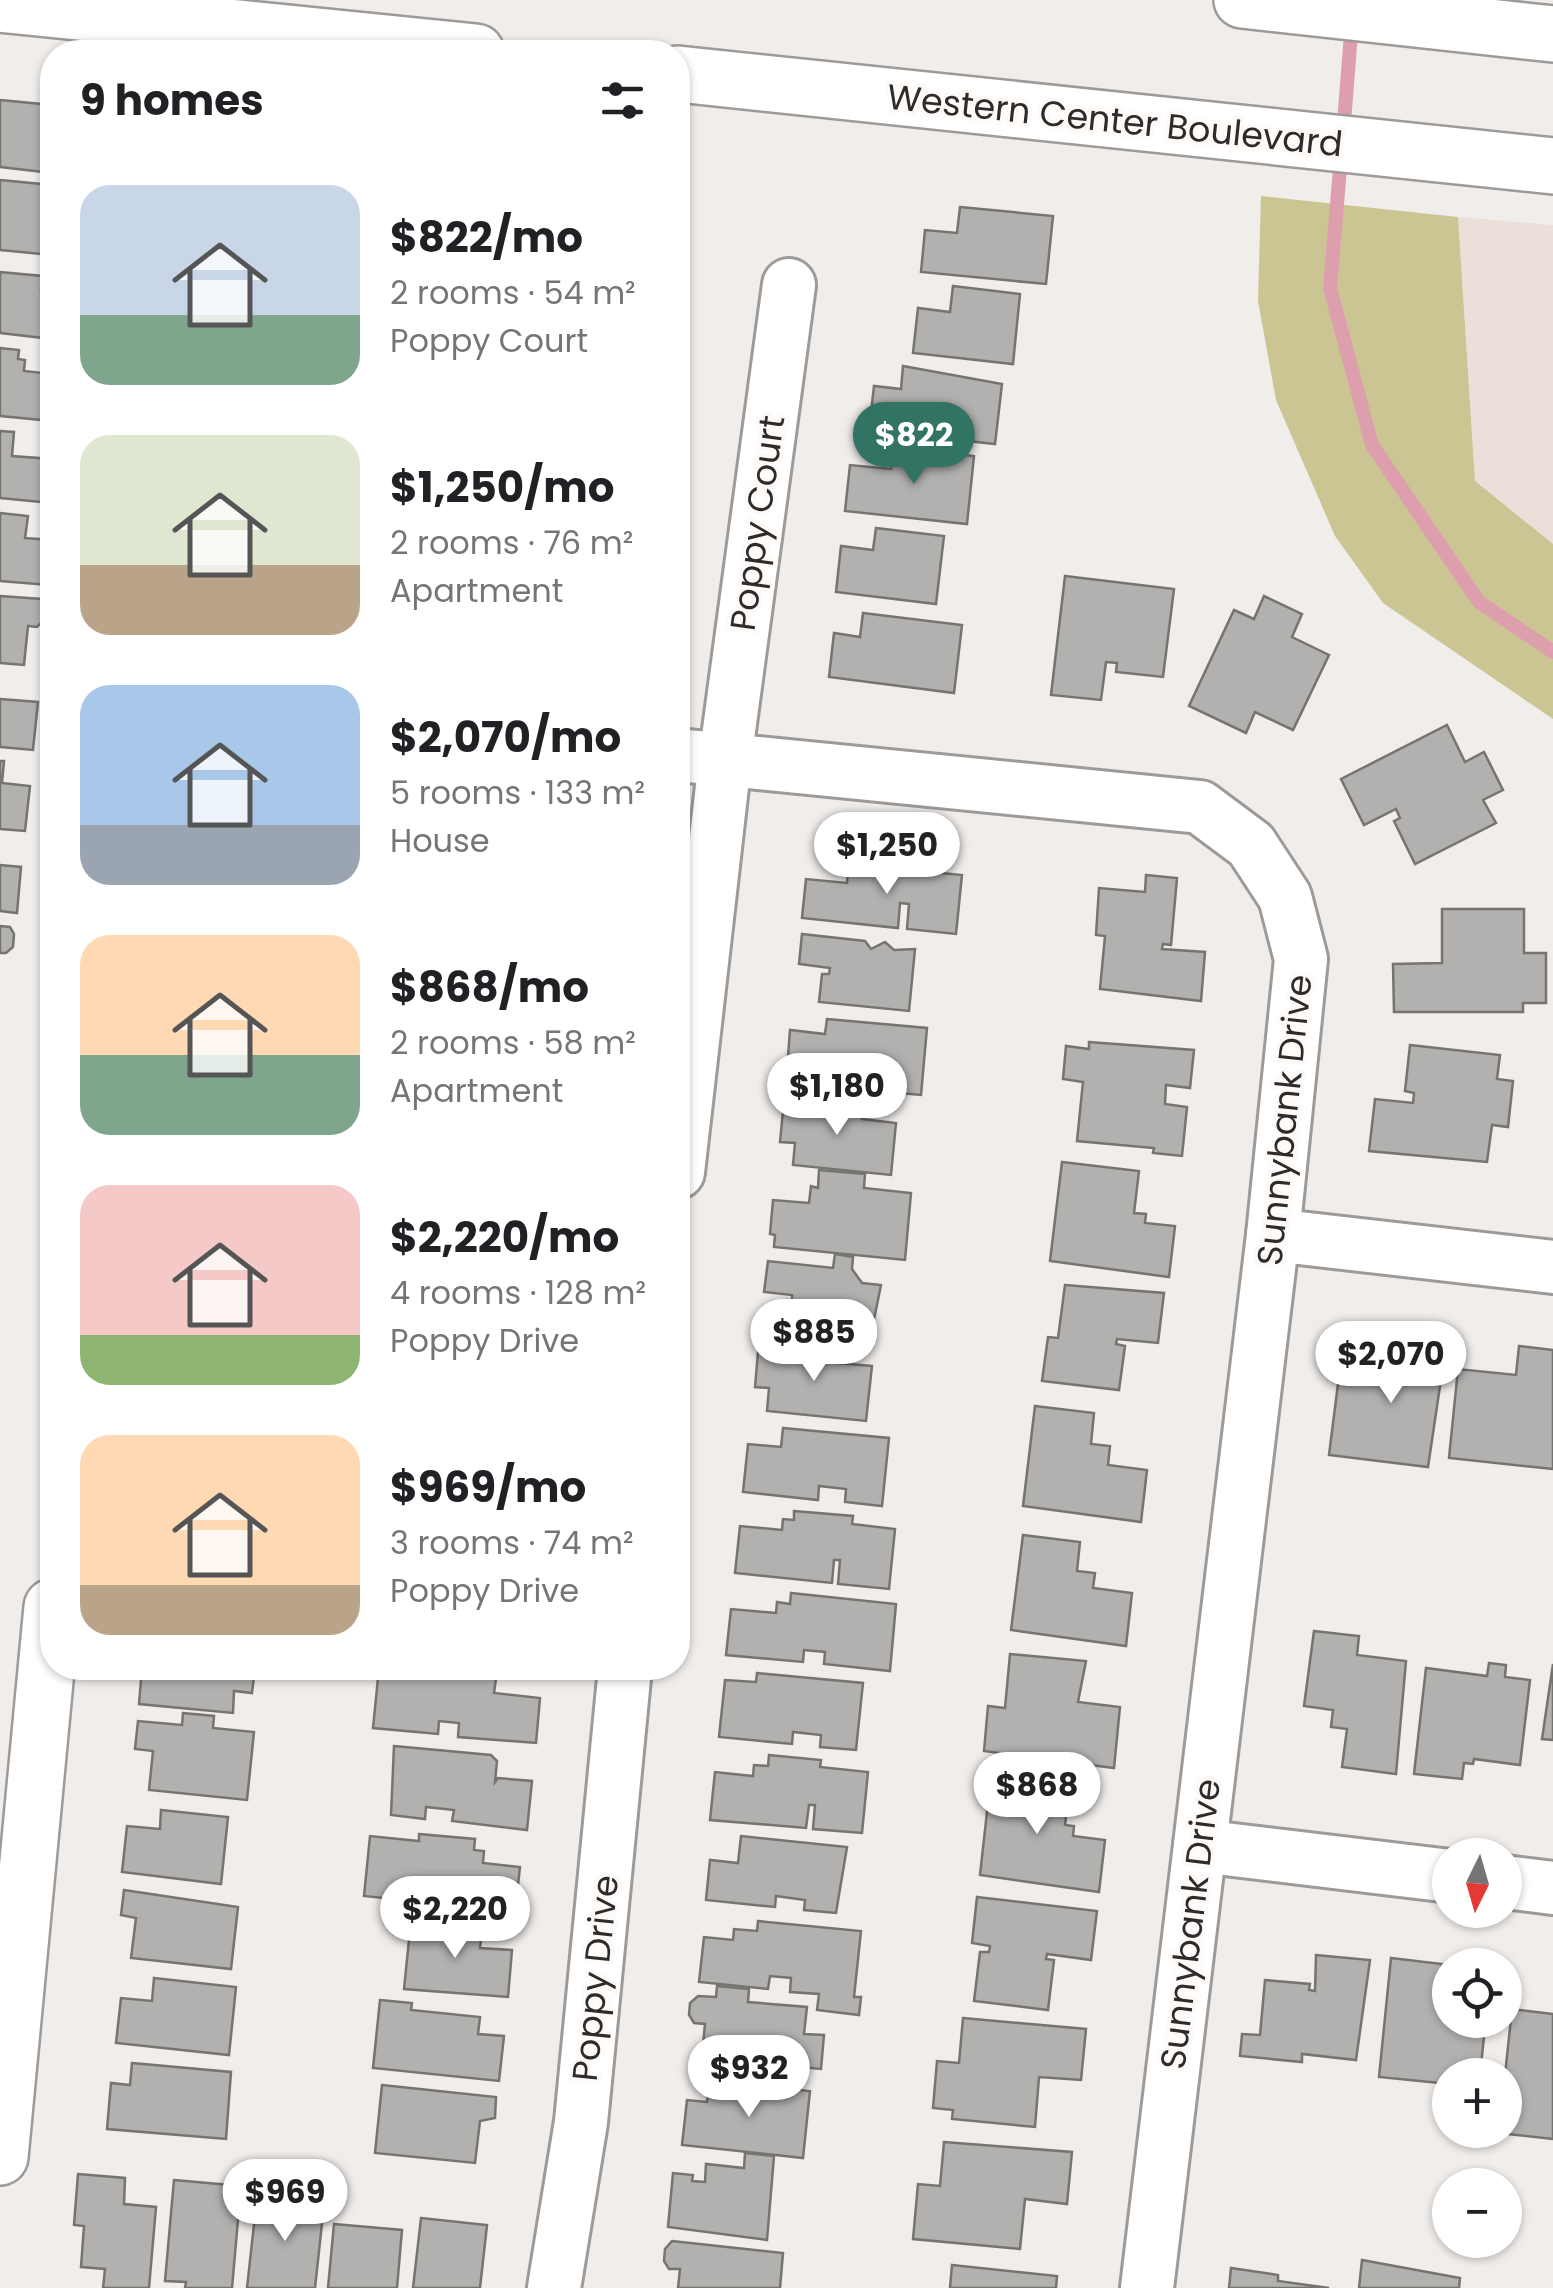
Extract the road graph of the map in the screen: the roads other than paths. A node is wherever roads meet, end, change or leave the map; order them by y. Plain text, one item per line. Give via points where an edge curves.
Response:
1 (1251, 1) edge
2 (0, 4) edge
3 (204, 25) edge
4 (1538, 33) edge
5 (355, 40) edge
6 (690, 75) edge
7 (1553, 166) edge
8 (789, 286) dead end
9 (701, 758) edge
10 (690, 956) edge
11 (1273, 1235) junction
12 (1553, 1267) edge
13 (40, 1680) edge
14 (624, 1680) edge
15 (15, 1838) edge
16 (1200, 1846) junction
17 (1432, 1874) edge
18 (1522, 1884) edge
19 (1553, 1888) edge
20 (0, 2157) edge
21 (554, 2288) edge
22 (1146, 2288) edge

1 - 4 main road
2 - 3 main road
3 - 5 main road
6 - 7 main road, Western Center Boulevard
8 - 9 street, Poppy Court
9 - 10 street
9 - 11 street, Sunnybank Drive via 1200,806 1250,846 1285,897 1301,958
11 - 12 street
11 - 16 street, Sunnybank Drive
13 - 15 main road
14 - 21 street, Poppy Drive via 581,2122
15 - 20 main road
16 - 17 street
16 - 22 street, Sunnybank Drive
18 - 19 street

